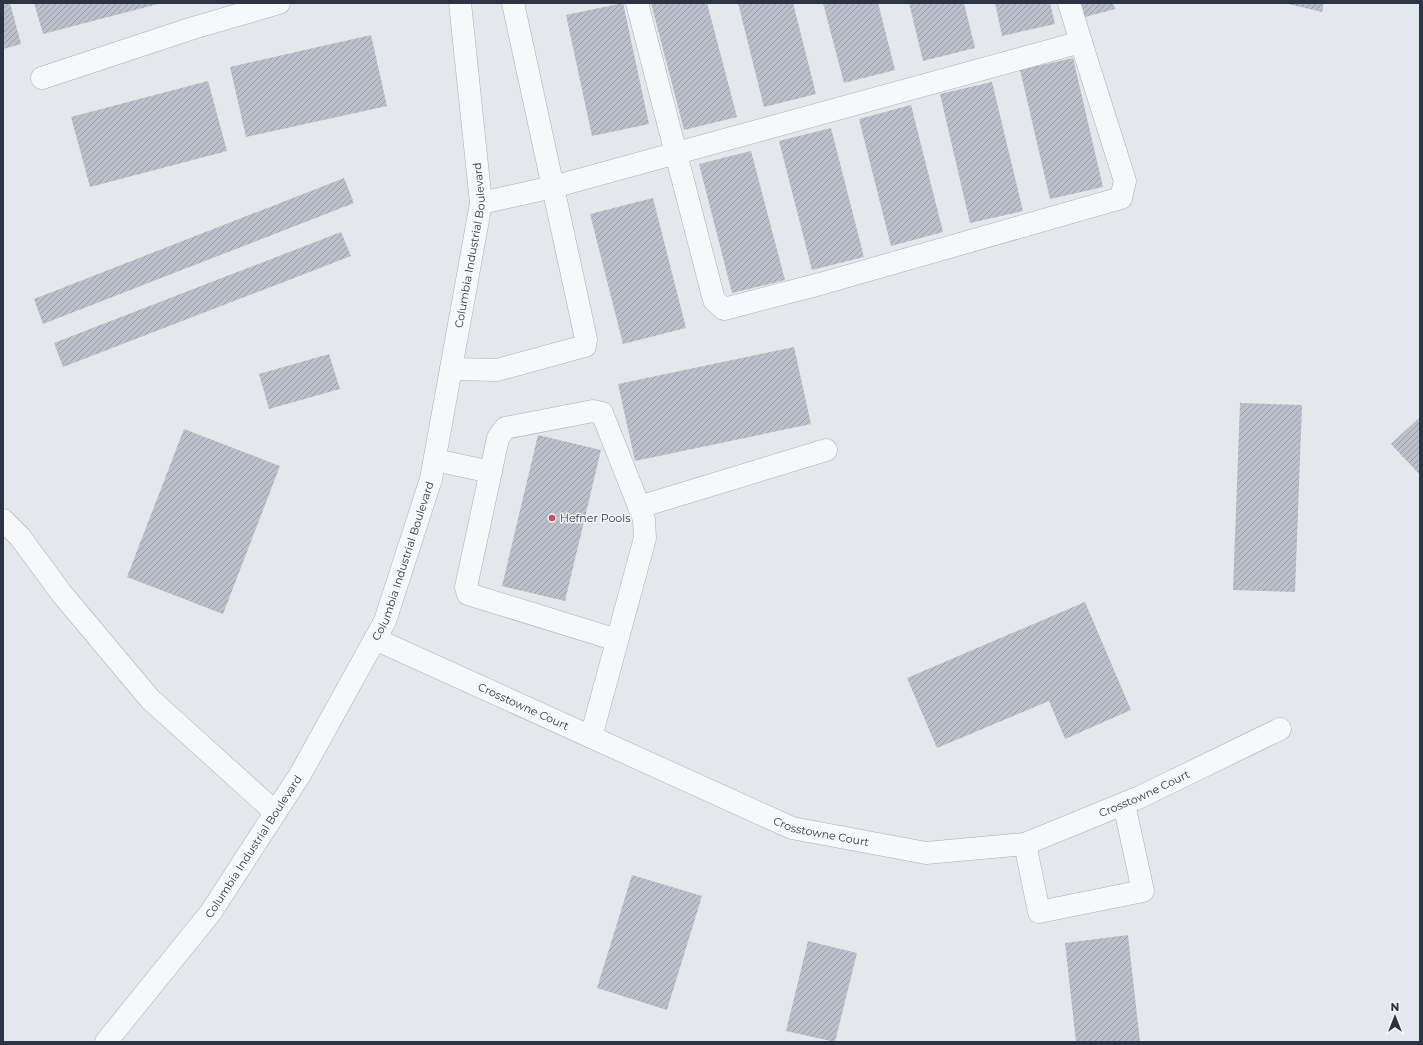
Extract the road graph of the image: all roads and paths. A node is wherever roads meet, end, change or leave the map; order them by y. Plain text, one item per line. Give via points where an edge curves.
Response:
1 (279, 3) edge
2 (460, 3) edge
3 (513, 3) edge
4 (637, 3) edge
5 (1069, 3) edge
6 (1080, 42) junction
7 (42, 78) dead end
8 (677, 153) junction
9 (553, 187) junction
10 (481, 203) junction
11 (451, 369) junction
12 (826, 450) dead end
13 (435, 460) junction
14 (491, 472) junction
15 (639, 507) junction
16 (3, 520) edge
17 (375, 639) junction
18 (617, 640) junction
19 (1280, 729) dead end
20 (591, 737) junction
21 (1124, 804) junction
22 (275, 812) junction
23 (1026, 844) junction
24 (106, 1042) edge

1 - 7 street via 193,28
2 - 10 street, Columbia Industrial Boulevard
3 - 9 street
4 - 8 street
5 - 6 street
6 - 8 street
6 - 8 street via 1125,181 1122,198 820,284 724,309 714,300
8 - 9 street
9 - 10 street
9 - 11 street via 586,339 585,346 497,370
10 - 11 street, Columbia Industrial Boulevard
11 - 13 street, Columbia Industrial Boulevard
12 - 15 street
13 - 14 street
13 - 17 street, Columbia Industrial Boulevard via 385,621
14 - 15 street via 498,438 505,428 593,411 602,413
14 - 18 street via 466,587 468,594
15 - 18 street via 644,519 645,538
16 - 22 street via 20,537 62,594 150,699
17 - 20 street, Crosstowne Court
17 - 22 street, Columbia Industrial Boulevard via 301,773
18 - 20 street
19 - 21 street, Crosstowne Court
20 - 23 street, Crosstowne Court via 792,828 926,853
21 - 23 street, Crosstowne Court
21 - 23 street via 1143,891 1039,912
22 - 24 street, Columbia Industrial Boulevard via 211,912

